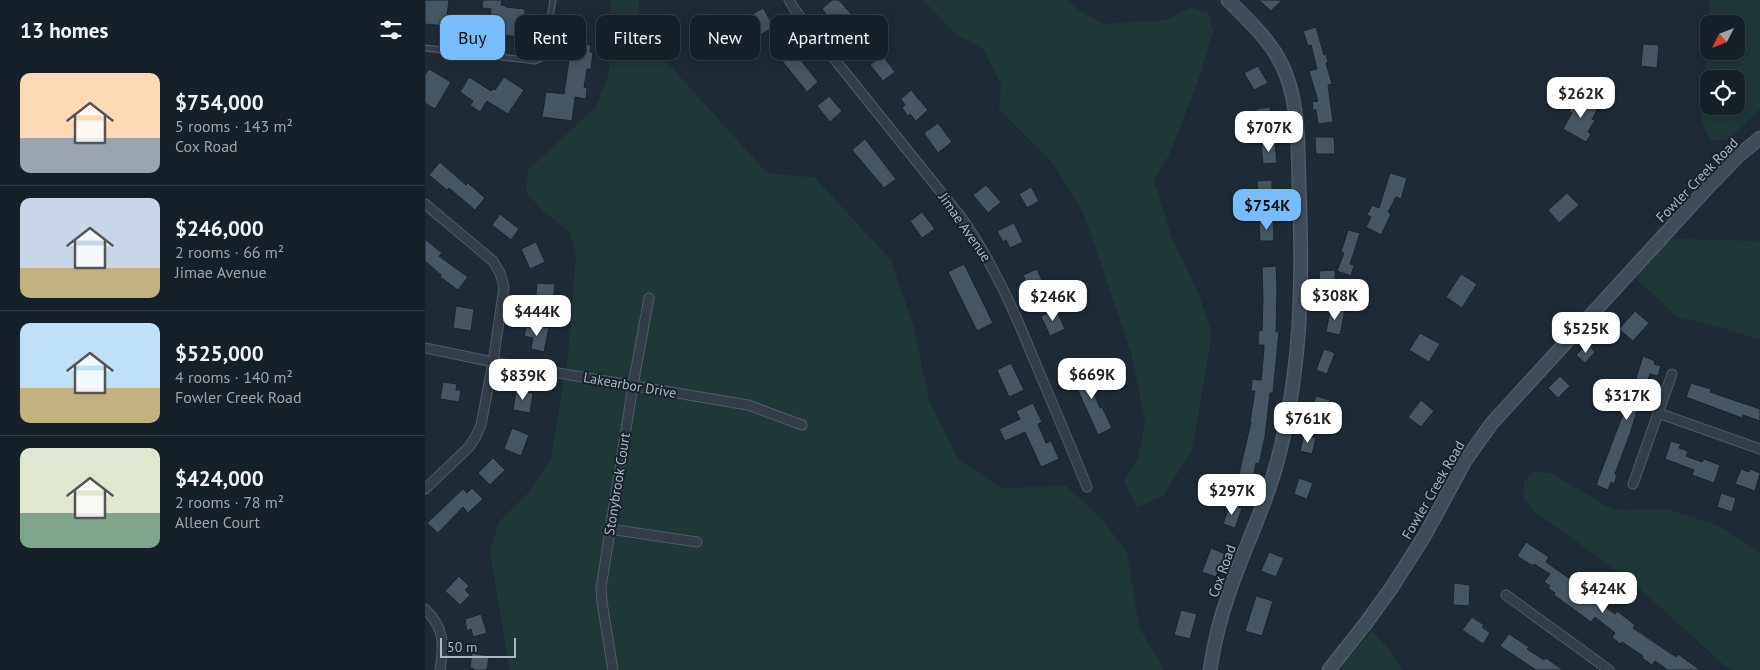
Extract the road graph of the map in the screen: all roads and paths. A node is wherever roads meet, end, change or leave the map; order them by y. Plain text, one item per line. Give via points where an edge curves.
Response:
1 (553, 0) edge
2 (789, 0) edge
3 (1228, 0) edge
4 (425, 48) edge
5 (1760, 138) edge
6 (425, 204) edge
7 (649, 298) dead end
8 (425, 348) edge
9 (493, 362) junction
10 (1672, 374) dead end
11 (633, 385) junction
12 (1659, 413) junction
13 (802, 425) dead end
14 (1760, 448) edge
15 (1633, 484) dead end
16 (1087, 487) dead end
17 (425, 489) edge
18 (610, 529) junction
19 (697, 542) dead end
20 (1506, 595) dead end
21 (425, 609) edge
22 (440, 670) edge
23 (613, 670) edge
24 (1210, 670) edge
25 (1329, 670) edge
26 (1609, 670) edge

1 - 4 lane via 544,55 535,61
2 - 16 street, Jimae Avenue via 975,236 1011,304
3 - 24 street, Cox Road via 1260,32 1277,55 1287,77 1297,131 1301,318 1277,465 1229,592
5 - 25 street, Fowler Creek Road via 1710,186 1492,423 1465,461 1392,587
6 - 9 street via 493,261 500,273 504,287
7 - 11 street, Stonybrook Court
8 - 9 street, Lakearbor Drive
9 - 11 street, Lakearbor Drive
9 - 17 street via 477,436 469,448
10 - 12 street
11 - 13 street, Lakearbor Drive via 748,405
11 - 18 street, Stonybrook Court
12 - 14 street
12 - 15 street
18 - 19 street
18 - 23 street, Stonybrook Court via 601,588
20 - 26 street
21 - 22 street via 440,629 443,642

